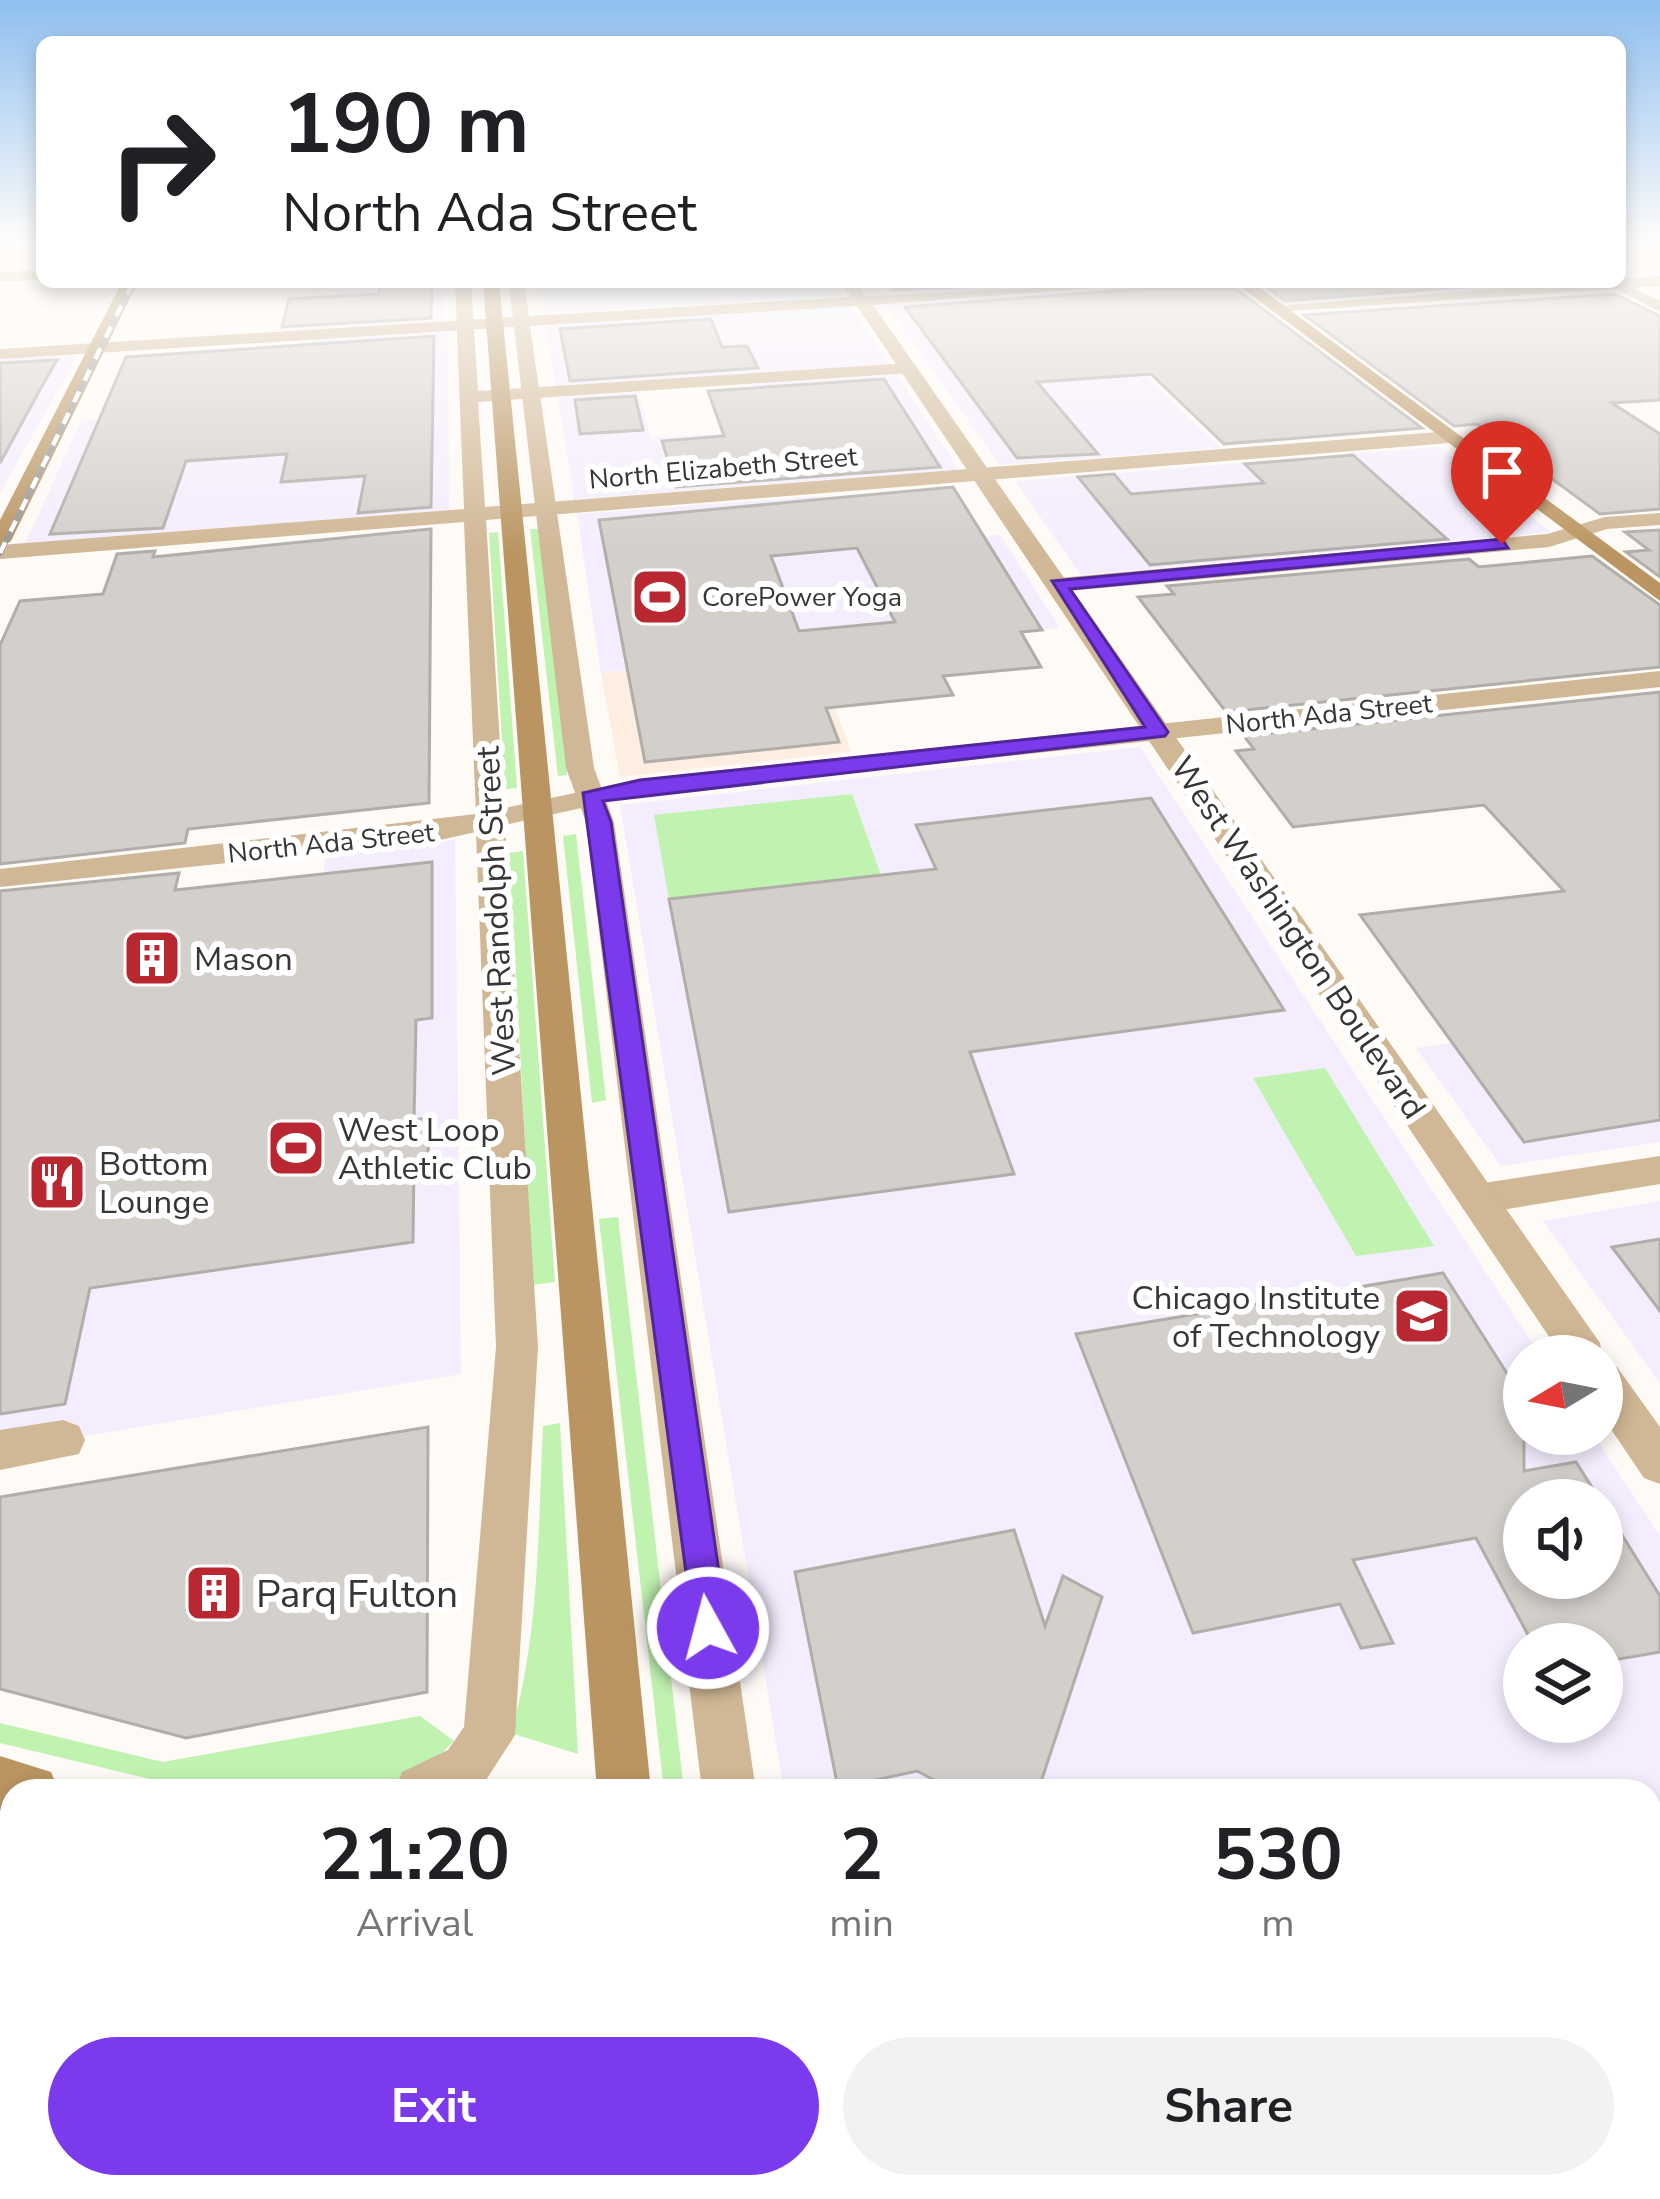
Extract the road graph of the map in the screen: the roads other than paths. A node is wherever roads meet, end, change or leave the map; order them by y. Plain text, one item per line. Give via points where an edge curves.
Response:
1 (97, 348) edge
2 (87, 349) edge
3 (466, 349) edge
4 (498, 349) edge
5 (527, 349) edge
6 (895, 349) edge
7 (1331, 349) edge
8 (0, 354) edge
9 (908, 368) junction
10 (533, 393) junction
11 (503, 395) junction
12 (469, 398) junction
13 (1450, 437) junction
14 (982, 474) junction
15 (548, 508) junction
16 (514, 511) junction
17 (475, 514) junction
18 (1660, 519) edge
19 (1577, 532) junction
20 (0, 541) edge
21 (0, 552) edge
22 (1058, 585) junction
23 (1660, 594) edge
24 (1660, 679) edge
25 (1158, 732) junction
26 (591, 797) junction
27 (540, 809) junction
28 (490, 820) junction
29 (0, 878) edge
30 (1660, 1170) edge
31 (1477, 1198) junction
32 (1571, 1335) edge
33 (1623, 1410) edge
34 (63, 1440) dead end
35 (0, 1450) edge
36 (1660, 1464) edge
37 (446, 1779) edge
38 (623, 1779) edge
39 (727, 1779) edge

1 - 20 main road
2 - 8 street
3 - 12 street, West Randolph Street
4 - 11 main road, West Randolph Street
5 - 10 street
6 - 9 street, West Washington Boulevard
7 - 13 main road
9 - 10 street
9 - 14 street, West Washington Boulevard
10 - 11 street
10 - 15 street
11 - 12 street
11 - 16 main road, West Randolph Street
12 - 17 street, West Randolph Street
13 - 14 street, North Elizabeth Street
13 - 19 main road
14 - 15 street, North Elizabeth Street
14 - 22 street, West Washington Boulevard
15 - 16 street, North Elizabeth Street
15 - 26 street via 580,768
16 - 17 street, North Elizabeth Street
16 - 27 main road, West Randolph Street
17 - 21 street, North Elizabeth Street
17 - 28 street, West Randolph Street
18 - 19 street
19 - 22 street
19 - 23 main road
22 - 25 street, West Washington Boulevard
24 - 25 street, North Ada Street
25 - 26 street, North Ada Street
25 - 31 street, West Washington Boulevard
26 - 27 street, North Ada Street
26 - 39 street
27 - 28 street, North Ada Street
27 - 38 main road, West Randolph Street
28 - 29 street, North Ada Street
28 - 37 street, West Randolph Street via 517,1348 484,1748
30 - 31 street
31 - 32 street, West Washington Boulevard
33 - 36 street
34 - 35 street

